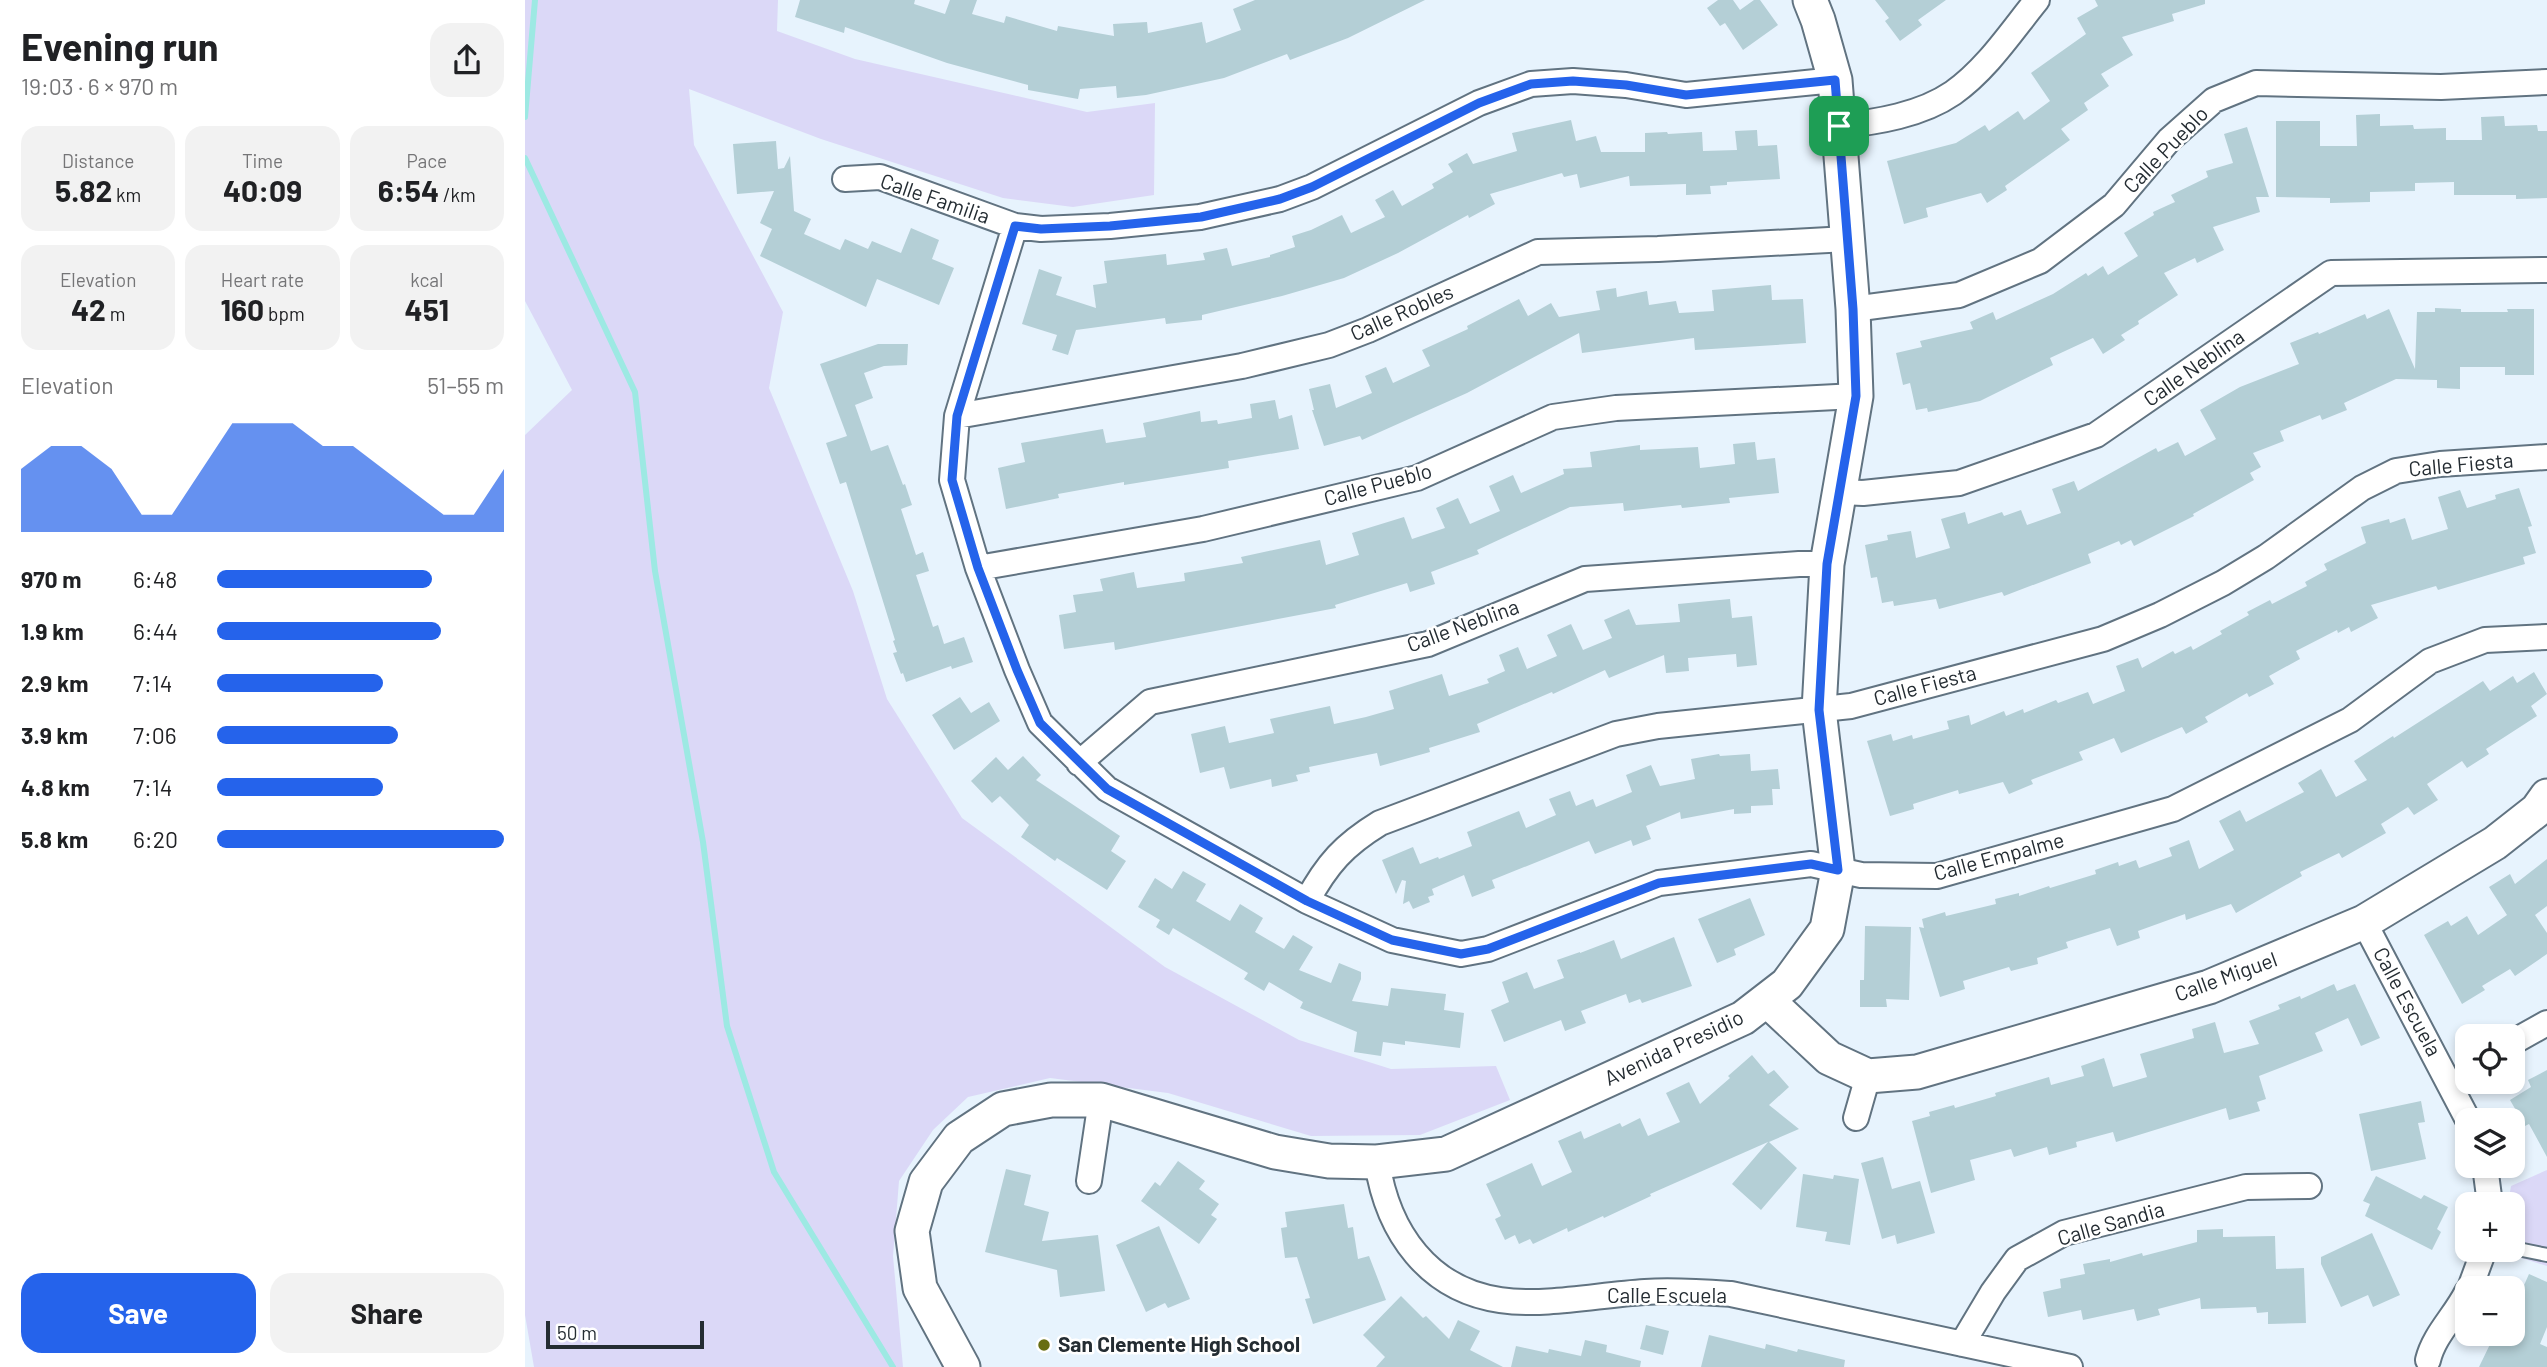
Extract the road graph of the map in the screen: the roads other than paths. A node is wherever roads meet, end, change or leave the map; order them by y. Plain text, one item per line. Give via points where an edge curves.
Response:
1 (1810, 0) edge
2 (2037, 0) edge
3 (1835, 80) junction
4 (2547, 82) edge
5 (1839, 126) junction
6 (845, 179) dead end
7 (1015, 226) junction
8 (1847, 239) junction
9 (2547, 270) edge
10 (1853, 309) junction
11 (1856, 396) junction
12 (957, 416) junction
13 (2547, 457) edge
14 (1840, 492) junction
15 (1827, 564) junction
16 (978, 568) junction
17 (2547, 638) edge
18 (1819, 710) junction
19 (1079, 763) junction
20 (2547, 796) edge
21 (1838, 870) junction
22 (1307, 901) junction
23 (2364, 922) junction
24 (1767, 1000) junction
25 (2547, 1023) edge
26 (2525, 1035) edge
27 (2455, 1070) edge
28 (1868, 1076) junction
29 (1101, 1100) junction
30 (1856, 1118) dead end
31 (1377, 1162) junction
32 (1089, 1181) dead end
33 (2309, 1186) dead end
34 (2525, 1250) edge
35 (2547, 1255) edge
36 (2455, 1314) edge
37 (1962, 1344) junction
38 (2422, 1365) edge
39 (963, 1367) edge
40 (2070, 1367) edge

1 - 3 street, Avenida Presidio
2 - 5 street via 1983,66 1952,93 1914,112
3 - 5 street, Avenida Presidio
3 - 7 street, Calle Familia via 1686,95 1573,81 1531,84 1479,103 1280,199 1201,217 1110,226
4 - 10 street, Calle Pueblo via 2441,87 2256,83 2214,100 2169,140 2114,205 2040,261 1959,295
5 - 8 street, Avenida Presidio
6 - 7 street, Calle Familia via 880,177
7 - 12 street, Calle Empalme
8 - 10 street, Avenida Presidio
8 - 12 street, Calle Robles via 1538,252 1329,345 1242,366
9 - 14 street, Calle Neblina via 2331,273 2096,435 1959,483
10 - 11 street, Avenida Presidio
11 - 14 street, Avenida Presidio
11 - 16 street, Calle Pueblo via 1616,408 1553,417 1417,478 1203,529
12 - 16 street, Calle Empalme via 952,480
13 - 18 street, Calle Fiesta via 2396,471 2362,488 2223,583 2103,639 1851,706
14 - 15 street, Avenida Presidio
15 - 18 street, Avenida Presidio
15 - 19 street, Calle Neblina via 1585,579 1428,644 1150,702
16 - 19 street, Calle Empalme via 1040,723
17 - 21 street, Calle Empalme via 2484,640 2430,661 2350,720 2173,809 1937,877
18 - 21 street, Avenida Presidio
18 - 22 street, Calle Fiesta via 1658,726 1575,748 1380,823 1333,859
19 - 22 street, Calle Empalme via 1107,789
20 - 23 street, Calle Miguel via 2537,810 2495,843
21 - 22 street, Calle Empalme via 1811,864 1659,883 1488,949 1461,954 1392,940
21 - 24 street, Avenida Presidio via 1827,929 1787,984
23 - 27 street, Calle Escuela
23 - 28 street, Calle Miguel via 2209,987 1917,1072
24 - 28 street, Calle Miguel via 1829,1058
24 - 31 street, Avenida Presidio via 1743,1018 1445,1154
25 - 26 street
28 - 30 street
29 - 31 street, Avenida Presidio via 1275,1152 1329,1161
29 - 32 street
29 - 39 street, Avenida Presidio via 1051,1100 1003,1110 958,1138 926,1182 912,1231 920,1288
31 - 37 street, Calle Escuela via 1384,1196 1409,1245 1437,1275 1475,1296 1533,1302 1648,1292 1731,1294
33 - 37 street, Calle Sandia via 2246,1187 2064,1233 2017,1259
34 - 35 lane
36 - 38 street
37 - 40 street, Calle Escuela

